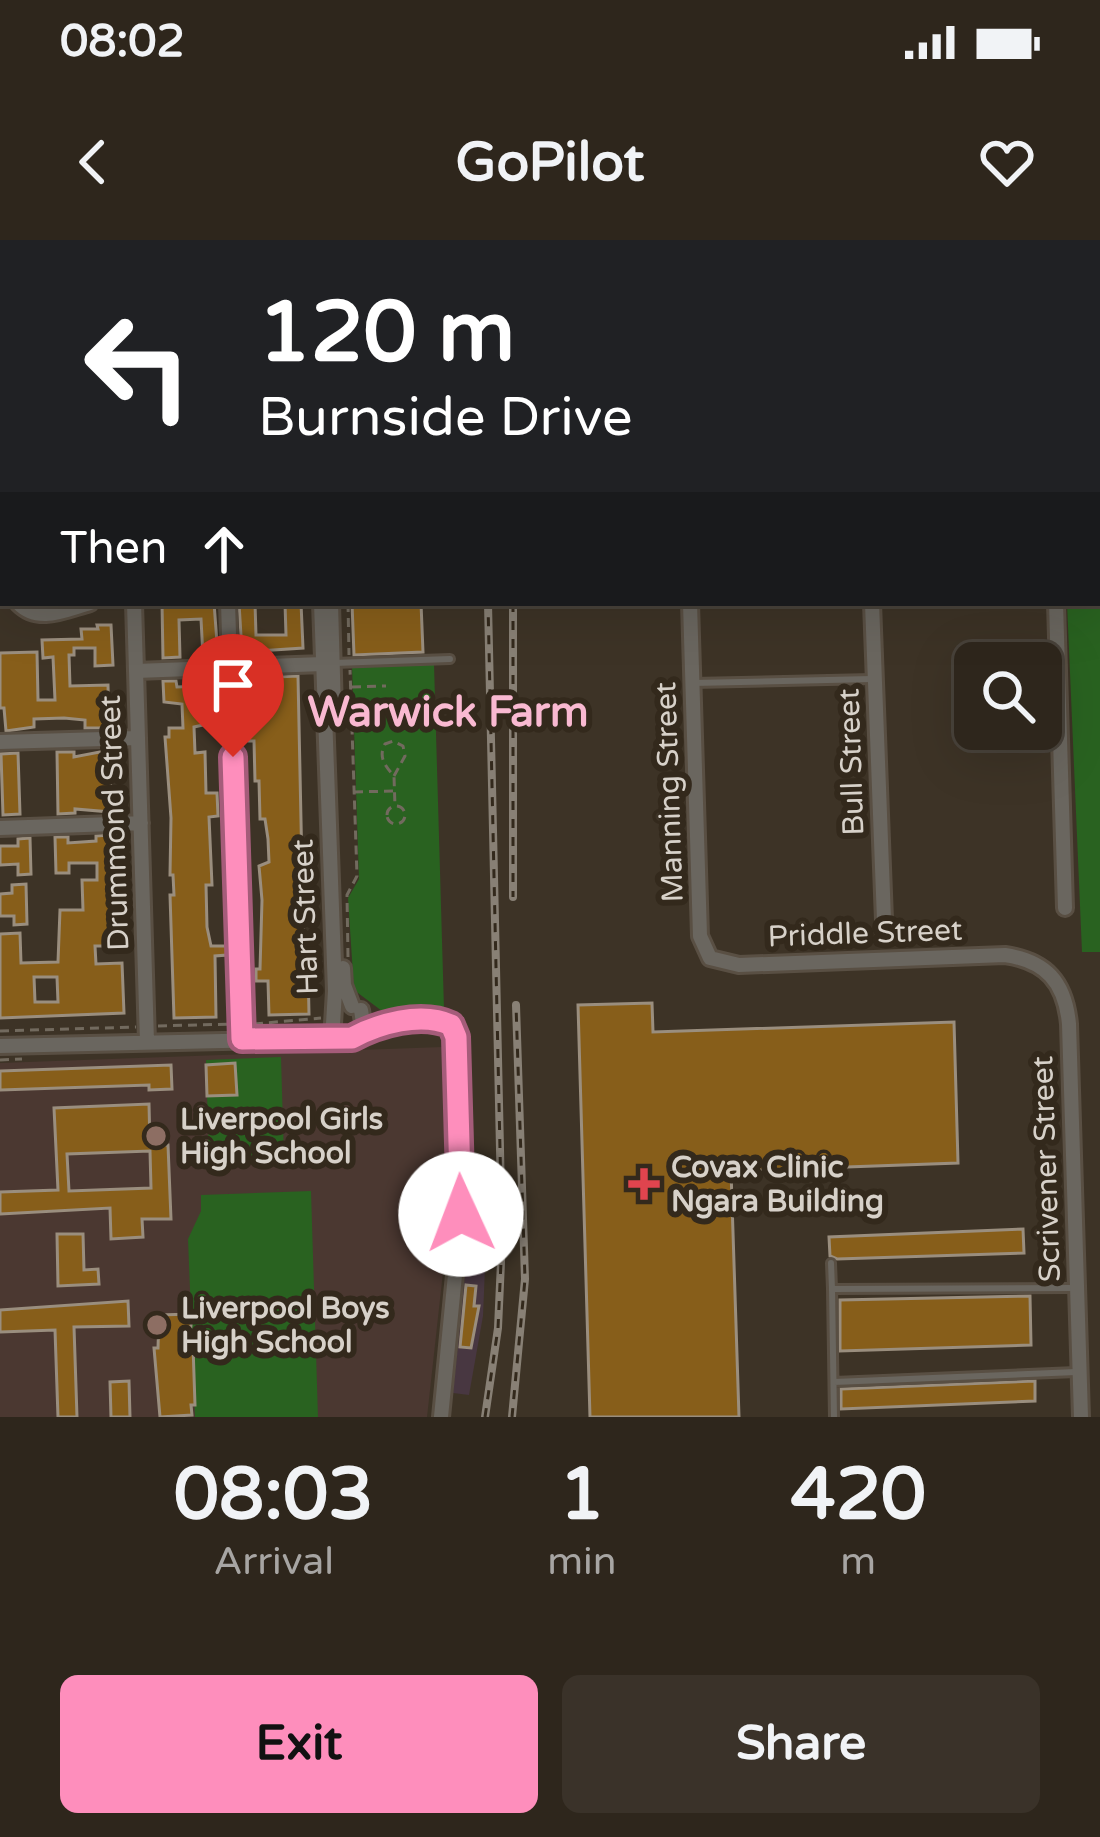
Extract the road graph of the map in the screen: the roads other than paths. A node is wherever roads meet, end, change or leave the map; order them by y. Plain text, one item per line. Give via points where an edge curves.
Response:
1 (21, 606) edge
2 (78, 606) edge
3 (134, 606) edge
4 (227, 606) edge
5 (322, 606) edge
6 (331, 606) edge
7 (691, 606) edge
8 (872, 606) edge
9 (1056, 606) edge
10 (450, 658) dead end
11 (328, 663) junction
12 (230, 668) junction
13 (136, 671) junction
14 (875, 679) junction
15 (693, 682) junction
16 (138, 738) junction
17 (0, 742) edge
18 (140, 823) junction
19 (0, 828) edge
20 (1065, 908) dead end
21 (884, 920) dead end
22 (1005, 955) joint
23 (728, 964) joint
24 (357, 1008) junction
25 (330, 1018) junction
26 (393, 1022) junction
27 (364, 1029) junction
28 (242, 1032) junction
29 (147, 1034) junction
30 (313, 1037) junction
31 (346, 1038) junction
32 (0, 1046) edge
33 (831, 1263) dead end
34 (1077, 1288) junction
35 (832, 1289) junction
36 (1080, 1372) junction
37 (834, 1382) junction
38 (441, 1417) edge
39 (834, 1417) edge
40 (1081, 1417) edge

1 - 2 street via 39,616
3 - 13 street, Drummond Street
4 - 12 street
5 - 11 street, Hart Street
6 - 11 street, Hart Street
7 - 15 street, Manning Street
8 - 14 street, Bull Street
9 - 20 street
10 - 11 lane
11 - 12 street
11 - 24 street, Hart Street via 343,979
11 - 25 street, Hart Street
12 - 13 street
12 - 28 street
13 - 16 street, Drummond Street
14 - 15 lane
14 - 21 street, Bull Street
15 - 23 street, Manning Street via 700,936 710,958
16 - 17 street
16 - 18 street, Drummond Street
18 - 19 street
18 - 29 street, Drummond Street
22 - 23 street, Priddle Street
22 - 34 street, Scrivener Street via 1049,971 1067,1009
24 - 25 street via 342,1006
24 - 26 street
24 - 27 street
25 - 30 street, Hart Street
25 - 31 street
26 - 27 street
26 - 38 street via 446,1022 456,1037 461,1214
27 - 31 street
28 - 29 street
28 - 30 street
29 - 32 street
30 - 31 street, Hart Street
33 - 35 lane
34 - 35 lane
34 - 36 street, Scrivener Street
35 - 37 lane
36 - 37 lane
36 - 40 street, Scrivener Street
37 - 39 lane

